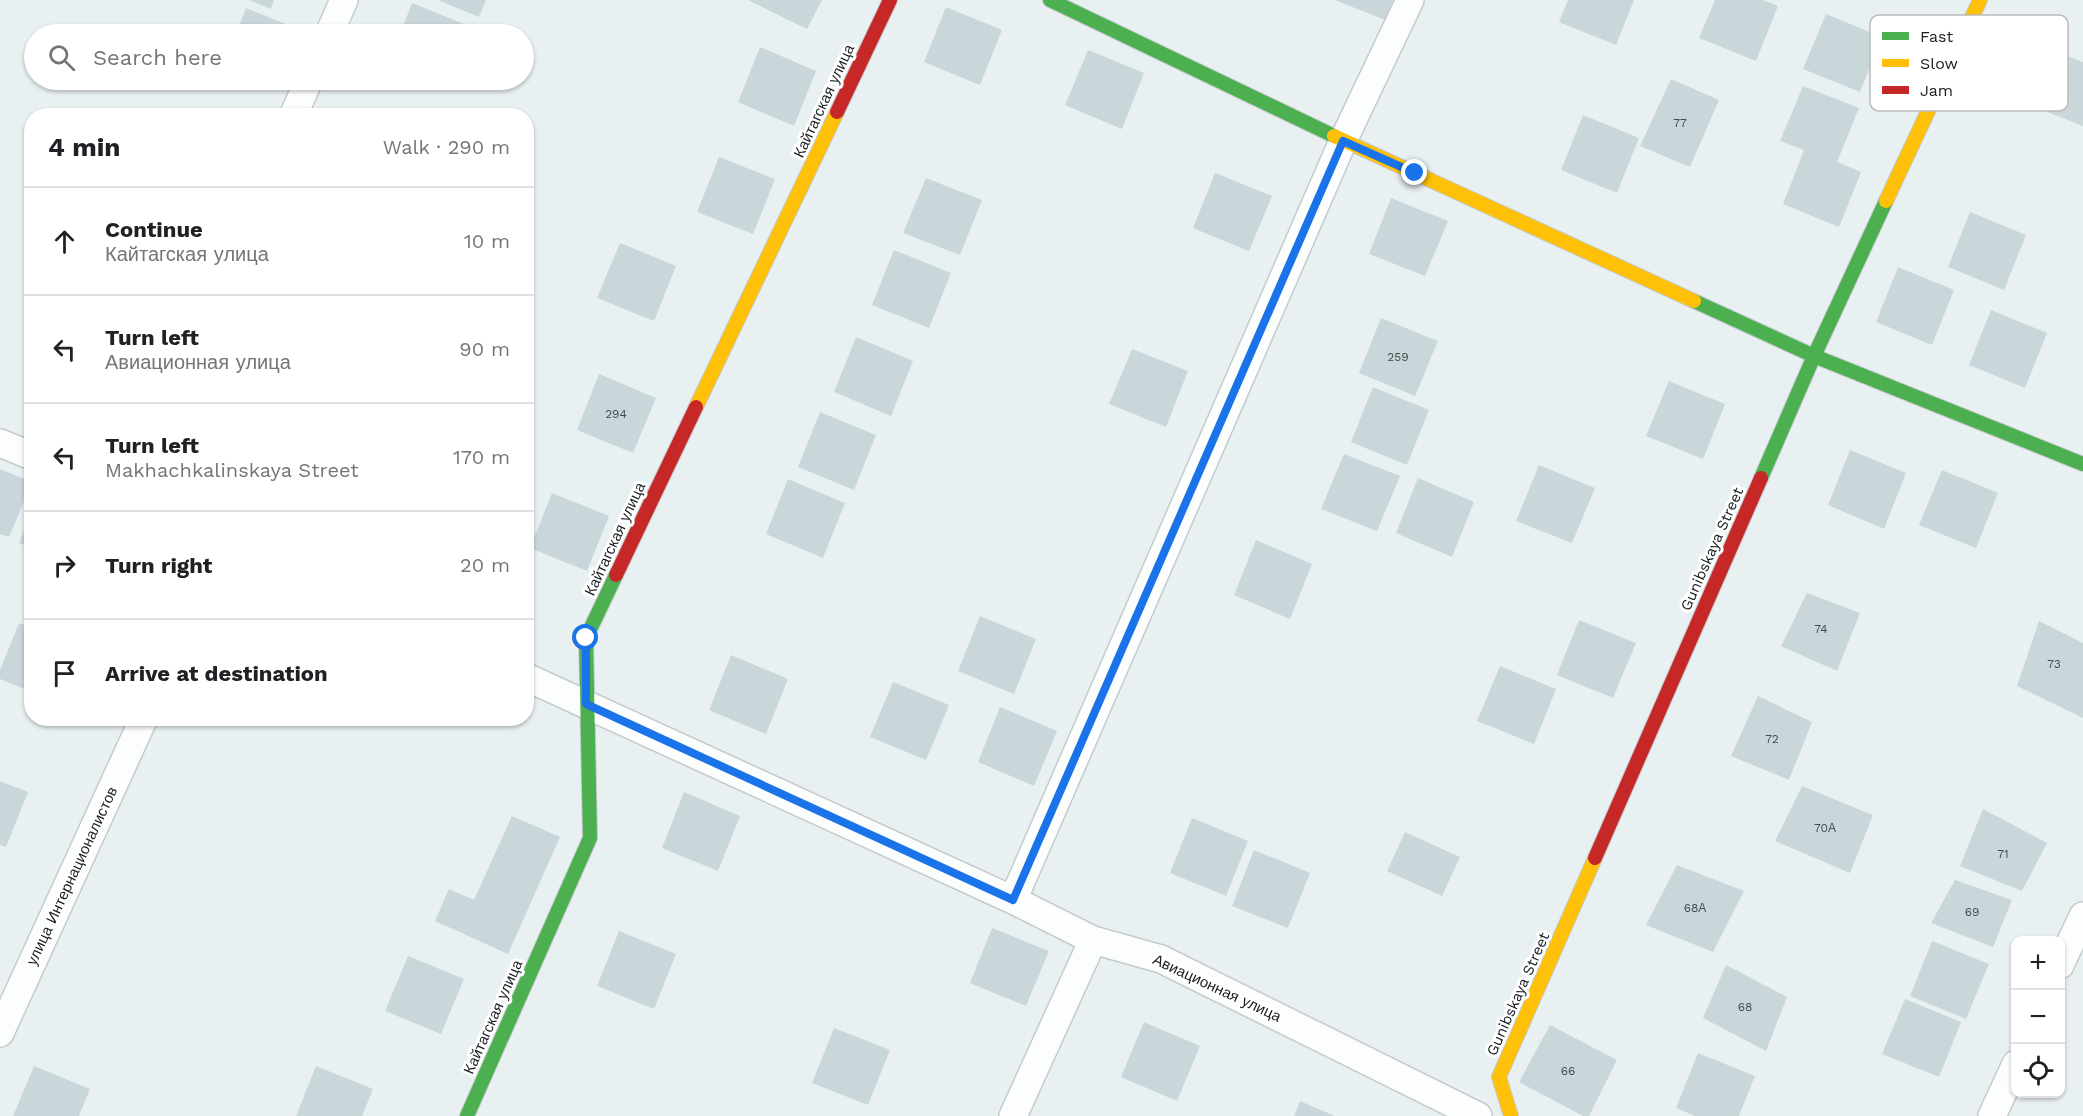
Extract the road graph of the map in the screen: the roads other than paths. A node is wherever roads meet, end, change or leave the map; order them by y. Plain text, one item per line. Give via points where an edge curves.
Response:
1 (344, 0) edge
2 (890, 0) edge
3 (1050, 0) edge
4 (1410, 0) edge
5 (1980, 0) edge
6 (1973, 15) edge
7 (333, 24) edge
8 (305, 90) edge
9 (297, 108) edge
10 (1928, 111) edge
11 (1343, 141) junction
12 (1814, 356) junction
13 (0, 443) edge
14 (24, 453) edge
15 (2083, 464) edge
16 (534, 681) edge
17 (586, 704) junction
18 (140, 726) edge
19 (1013, 900) junction
20 (2083, 916) edge
21 (1093, 940) junction
22 (2065, 956) edge
23 (0, 1033) edge
24 (2011, 1075) edge
25 (467, 1116) edge
26 (1013, 1116) edge
27 (1478, 1116) edge
28 (1511, 1116) edge
29 (1992, 1116) edge

1 - 7 street
2 - 17 street, Кайтагская улица via 586,638
3 - 11 street
4 - 11 street
5 - 6 street, Gunibskaya Street
8 - 9 street
10 - 12 street, Gunibskaya Street
11 - 12 street
11 - 19 street
12 - 15 street
12 - 28 street, Gunibskaya Street via 1499,1077
13 - 14 street
16 - 17 street, Авиационная улица
17 - 19 street, Авиационная улица
17 - 25 street, Кайтагская улица via 590,838
18 - 23 street, улица Интернационалистов
19 - 21 street, Авиационная улица
20 - 22 street
21 - 26 street
21 - 27 street, Авиационная улица via 1161,959
24 - 29 street

